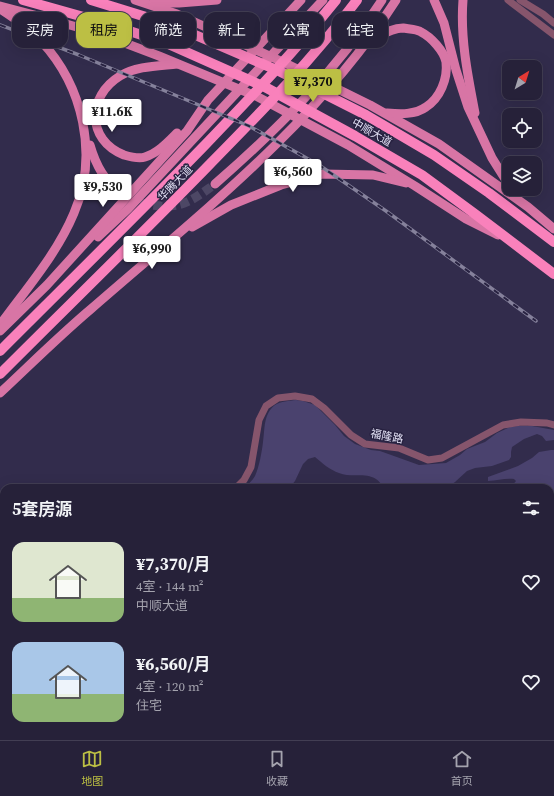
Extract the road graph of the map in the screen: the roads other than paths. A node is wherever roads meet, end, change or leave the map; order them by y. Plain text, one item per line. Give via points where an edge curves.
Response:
1 (23, 0) edge
2 (91, 0) edge
3 (135, 0) edge
4 (217, 0) edge
5 (301, 0) edge
6 (323, 0) edge
7 (336, 0) edge
8 (358, 0) edge
9 (382, 0) edge
10 (396, 0) edge
11 (434, 0) edge
12 (508, 0) edge
13 (520, 0) edge
14 (463, 2) edge
15 (144, 3) junction
16 (0, 8) edge
17 (388, 12) edge
18 (554, 23) edge
19 (388, 31) edge
20 (554, 35) edge
21 (362, 48) edge
22 (178, 64) junction
23 (208, 100) junction
24 (385, 113) junction
25 (84, 129) junction
26 (479, 132) junction
27 (502, 174) edge
28 (215, 184) tunnel mouth
29 (415, 186) junction
30 (123, 195) dead end
31 (518, 196) edge
32 (528, 207) junction
33 (554, 229) edge
34 (177, 235) junction
35 (554, 242) edge
36 (516, 245) junction
37 (554, 274) edge
38 (48, 285) junction
39 (0, 325) edge
40 (0, 332) edge
41 (0, 351) edge
42 (0, 374) edge
43 (0, 393) edge
44 (554, 425) edge
45 (240, 484) edge

1 - 36 highway, 中顺大道 via 166,43 265,87 422,176
2 - 35 highway, 中顺大道 via 172,25 280,71 366,115 434,155
3 - 15 main road
4 - 15 main road
5 - 23 main road
6 - 38 main road via 128,209
7 - 41 highway, 华腾大道 via 243,106
8 - 42 highway, 华腾大道 via 259,114
9 - 28 main road via 332,67 279,124
10 - 17 main road
11 - 26 main road via 444,23 468,107
12 - 20 street
13 - 18 street
14 - 26 main road via 467,66
15 - 24 main road via 177,14 285,63
16 - 22 main road via 100,34
16 - 25 main road via 40,40 61,65 74,92
19 - 24 main road via 402,28 420,31 438,45 446,61 445,79 438,97 425,108 408,114
21 - 34 main road via 289,132
22 - 23 main road via 135,69 108,84 95,110 98,133 119,152 132,157 145,157 170,141
22 - 29 main road via 256,96 348,145
23 - 38 main road via 176,143
24 - 32 main road via 439,144
25 - 30 main road via 93,157 103,176
25 - 39 main road via 87,157 81,197 65,232
26 - 27 main road
29 - 34 main road via 373,175 323,174 281,184 231,205
29 - 36 main road via 466,219
31 - 32 main road
32 - 33 main road
34 - 43 main road via 89,310
36 - 37 highway, 中顺大道
38 - 40 main road
44 - 45 street, 福隆路 via 521,422 503,425 442,458 428,460 398,448 365,444 351,435 312,399 294,396 278,398 266,406 259,420 251,467

